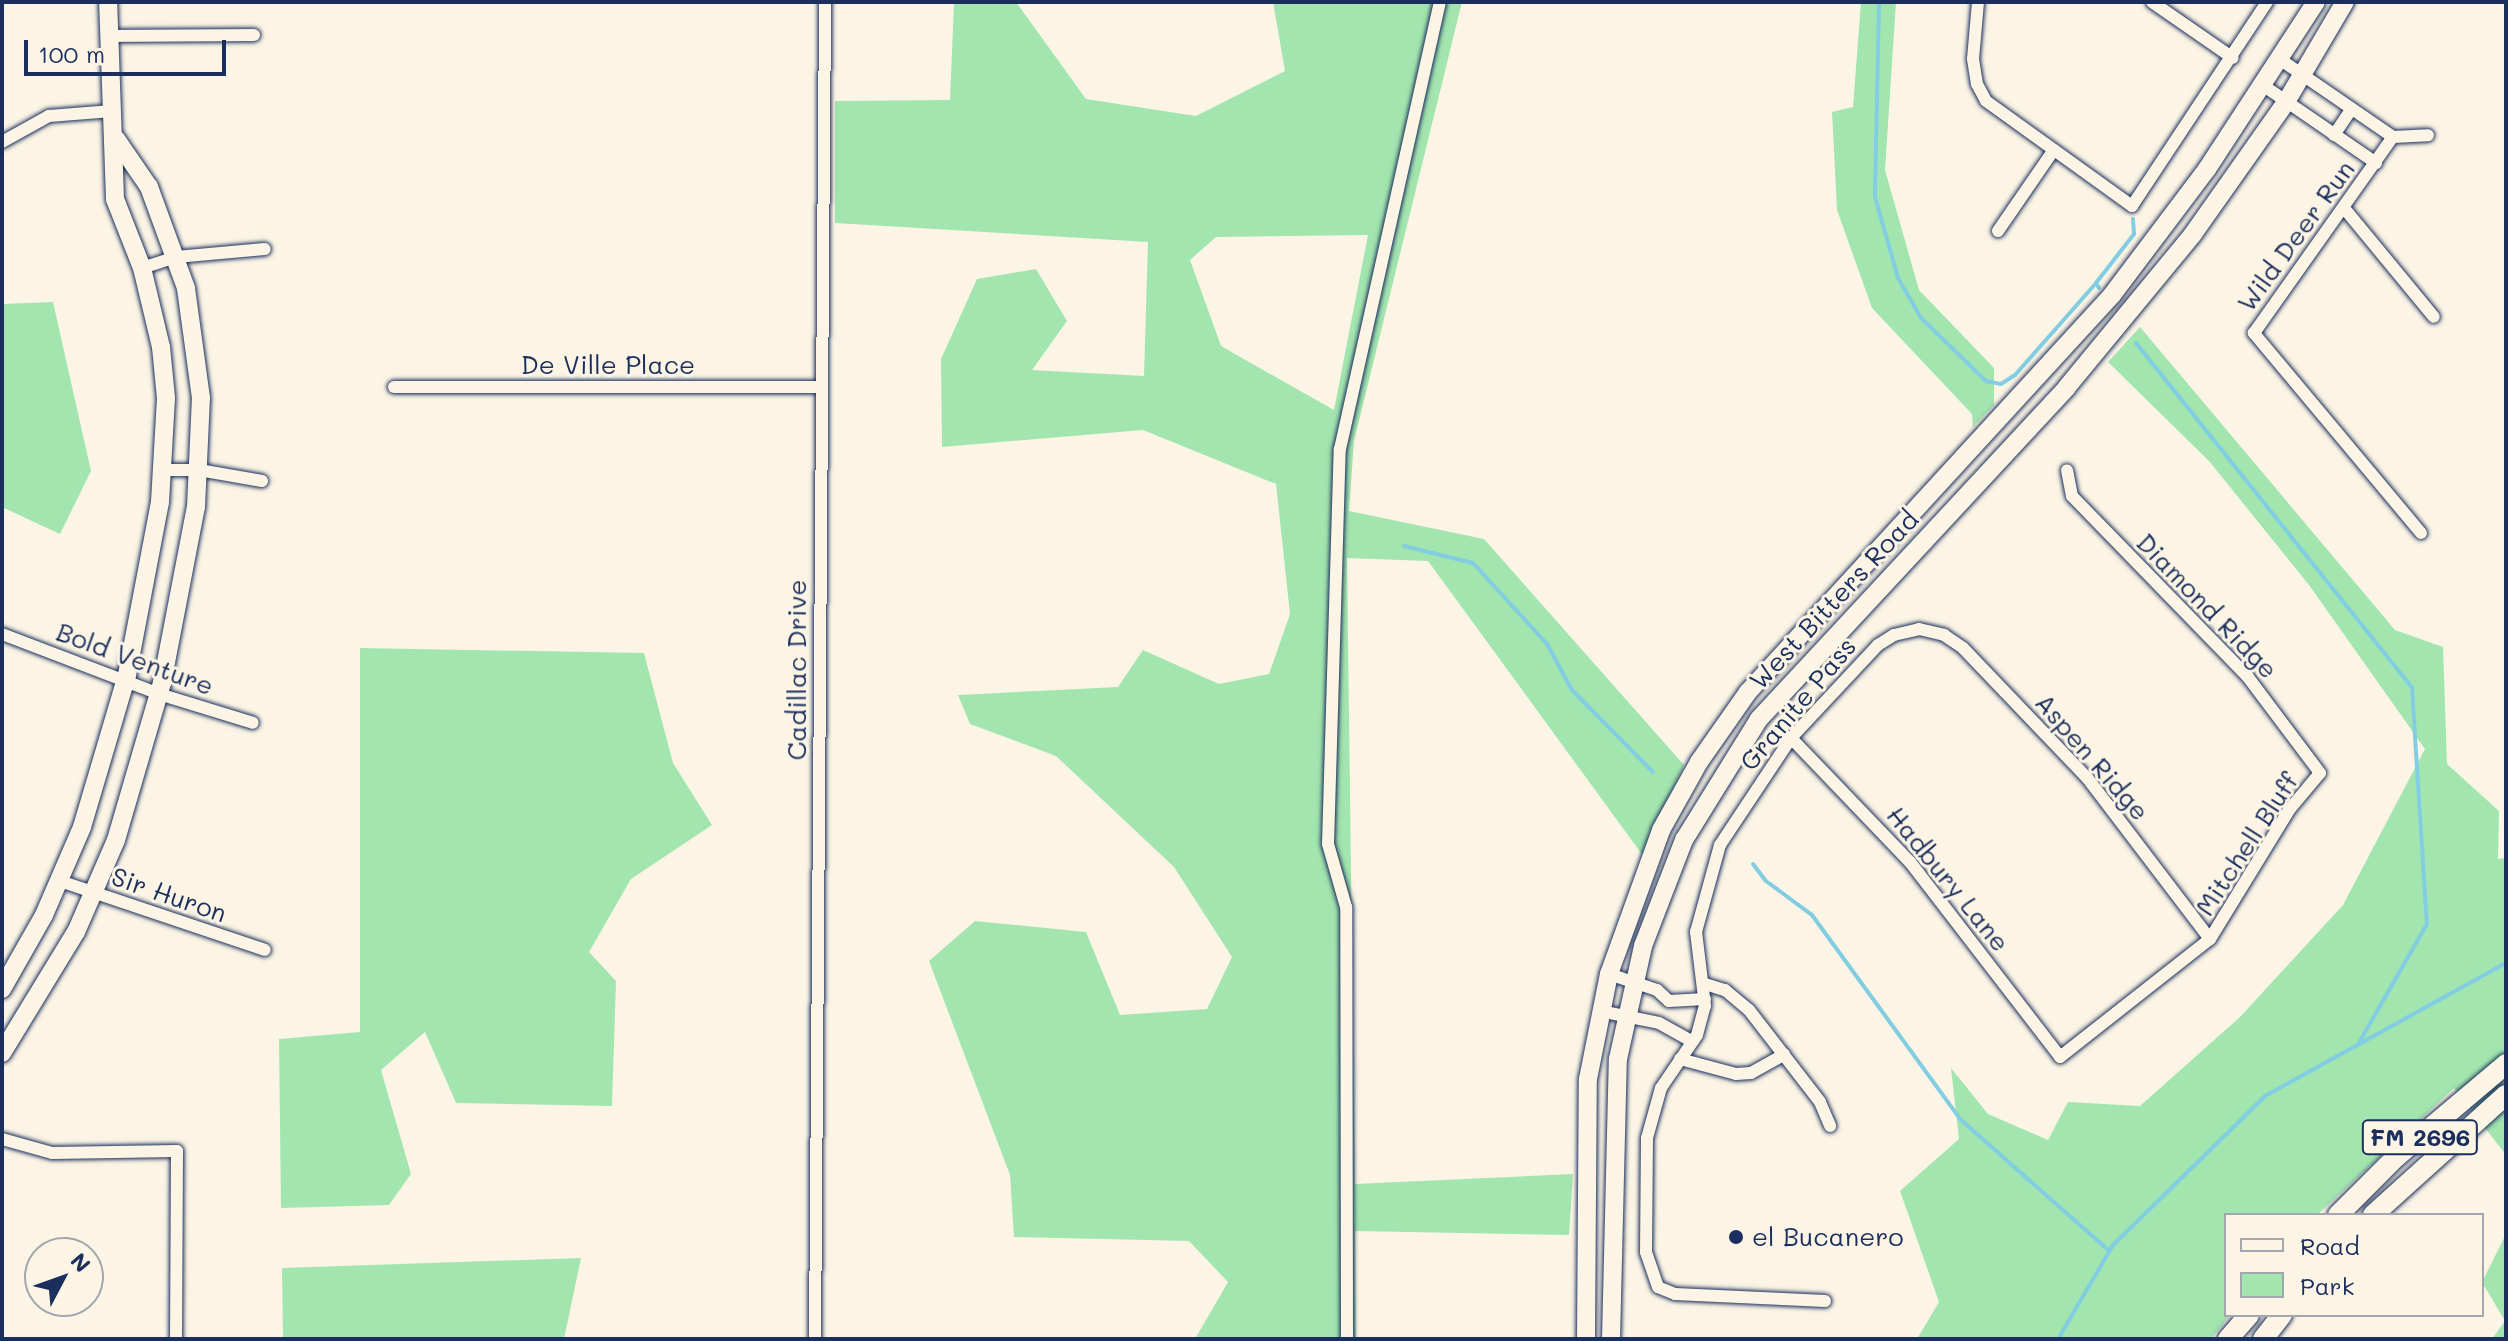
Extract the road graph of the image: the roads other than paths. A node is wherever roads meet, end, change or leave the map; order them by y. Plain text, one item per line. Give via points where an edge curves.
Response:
1 (108, 2) edge
2 (825, 2) edge
3 (1440, 2) edge
4 (1978, 2) edge
5 (2152, 2) edge
6 (2267, 2) edge
7 (2316, 2) edge
8 (2345, 2) edge
9 (254, 35) dead end
10 (108, 36) junction
11 (2233, 58) junction
12 (2281, 60) junction
13 (2302, 75) junction
14 (2264, 86) junction
15 (2286, 102) junction
16 (2351, 110) junction
17 (112, 111) junction
18 (2334, 135) junction
19 (2428, 135) dead end
20 (2393, 137) junction
21 (116, 139) junction
22 (2, 142) edge
23 (2053, 151) junction
24 (2376, 163) junction
25 (2344, 208) junction
26 (1998, 231) dead end
27 (265, 249) dead end
28 (176, 257) junction
29 (142, 268) junction
30 (2434, 317) dead end
31 (2048, 369) junction
32 (394, 387) dead end
33 (821, 387) junction
34 (2067, 387) junction
35 (162, 470) junction
36 (199, 470) junction
37 (2067, 470) dead end
38 (262, 481) dead end
39 (2421, 533) dead end
40 (1919, 629) joint
41 (2, 634) edge
42 (125, 680) junction
43 (159, 694) junction
44 (253, 723) dead end
45 (1791, 738) junction
46 (1699, 762) junction
47 (2320, 773) joint
48 (1718, 778) junction
49 (60, 881) junction
50 (94, 892) junction
51 (2210, 939) junction
52 (265, 950) dead end
53 (1609, 974) junction
54 (1634, 982) junction
55 (1705, 984) junction
56 (2, 989) edge
57 (1705, 999) junction
58 (1669, 1001) junction
59 (1600, 1011) junction
60 (1626, 1018) junction
61 (1659, 1023) junction
62 (1692, 1041) junction
63 (2, 1053) edge
64 (1784, 1055) junction
65 (2060, 1057) joint
66 (1680, 1059) junction
67 (2506, 1064) edge
68 (2506, 1095) edge
69 (2437, 1122) junction
70 (1830, 1126) dead end
71 (2, 1139) edge
72 (2452, 1142) junction
73 (2340, 1213) edge
74 (2375, 1213) edge
75 (1825, 1301) dead end
76 (2247, 1317) edge
77 (2280, 1317) edge
78 (176, 1339) edge
79 (815, 1339) edge
80 (1347, 1339) edge
81 (1586, 1339) edge
82 (1611, 1339) edge
83 (2228, 1339) edge
84 (2263, 1339) edge

1 - 10 main road
2 - 33 street, Cadillac Drive
3 - 80 street via 1340,449 1328,844 1346,907
4 - 23 street via 1977,84 2000,114
5 - 11 street
6 - 11 street
7 - 12 main road, West Bitters Road
8 - 13 main road, West Bitters Road
9 - 10 street
10 - 17 main road
11 - 23 street via 2132,206
12 - 13 street
12 - 14 main road, West Bitters Road
13 - 15 main road, West Bitters Road
13 - 16 street
14 - 15 street
14 - 31 main road, West Bitters Road via 2166,225
15 - 18 street
15 - 34 main road, West Bitters Road via 2193,234
16 - 18 street
16 - 20 street
17 - 21 main road
17 - 22 street via 49,116
18 - 24 street
19 - 20 street
20 - 24 street, Wild Deer Run
21 - 28 main road via 149,187
21 - 29 main road via 115,199
23 - 26 street
24 - 25 street, Wild Deer Run
25 - 30 street
25 - 39 street, Wild Deer Run via 2254,333
27 - 28 street
28 - 29 street
28 - 36 main road via 196,342
29 - 35 main road via 161,347 166,398
31 - 34 main road
31 - 46 main road, West Bitters Road via 1777,659
32 - 33 street, De Ville Place
33 - 79 street, Cadillac Drive
34 - 48 main road, West Bitters Road via 1802,670
35 - 36 street
35 - 42 main road
36 - 38 street
36 - 43 main road
37 - 47 street, Diamond Ridge via 2072,496 2248,677
40 - 45 street, Granite Pass via 1878,645
40 - 51 street, Aspen Ridge via 1944,635 1963,648 2066,753
41 - 42 street, Bold Venture
42 - 43 street, Bold Venture
42 - 49 main road via 92,797
43 - 44 street, Bold Venture
43 - 50 main road via 116,840
45 - 55 street, Granite Pass via 1720,845 1696,932
45 - 65 street, Hadbury Lane via 1910,862
46 - 48 main road
46 - 53 main road, West Bitters Road via 1661,830
47 - 51 street, Mitchell Bluff via 2289,810
48 - 54 main road, West Bitters Road via 1660,896
49 - 50 street, Sir Huron
49 - 56 main road
50 - 52 street, Sir Huron
50 - 63 main road via 34,1006
51 - 65 street, Mitchell Bluff
53 - 54 street
53 - 59 main road, West Bitters Road
54 - 58 street
54 - 60 main road, West Bitters Road
55 - 57 street, Granite Pass
55 - 64 street via 1742,1002
57 - 58 street
57 - 62 street, Granite Pass
58 - 61 street via 1669,1012
59 - 60 street
59 - 81 main road, West Bitters Road via 1588,1079
60 - 61 street
60 - 82 main road, West Bitters Road via 1614,1115
61 - 62 street
62 - 66 street, Granite Pass
64 - 66 street via 1751,1073 1736,1074
64 - 70 street via 1820,1102
66 - 75 street, Granite Pass via 1661,1088 1647,1138 1646,1252 1658,1287 1675,1294
67 - 69 main road, FM 2696
68 - 72 main road, FM 2696
69 - 72 main road
69 - 73 main road, FM 2696
71 - 78 street via 52,1153 177,1151
72 - 74 main road, FM 2696
76 - 83 main road
77 - 84 main road

